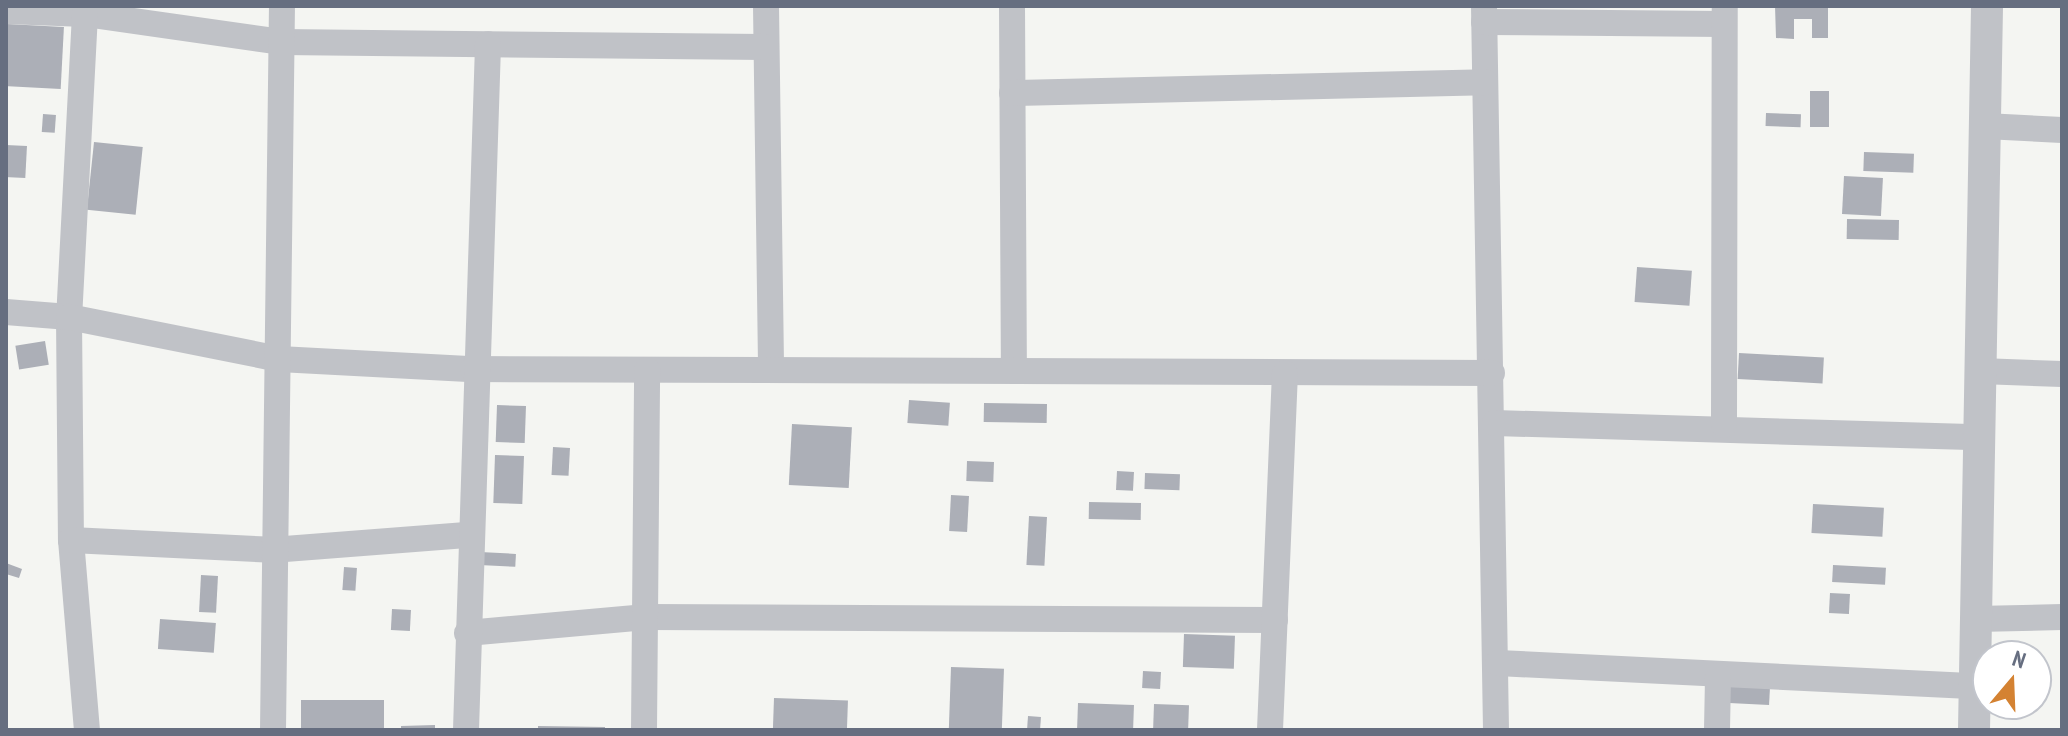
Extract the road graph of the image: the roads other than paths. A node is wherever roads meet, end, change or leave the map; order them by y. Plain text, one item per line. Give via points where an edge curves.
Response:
1 (282, 6) edge
2 (766, 6) edge
3 (1012, 6) edge
4 (1987, 6) edge
5 (6, 11) edge
6 (85, 14) junction
7 (1484, 14) edge
8 (1724, 15) edge
9 (281, 42) junction
10 (488, 44) junction
11 (766, 47) junction
12 (1485, 82) junction
13 (1012, 93) junction
14 (1985, 126) junction
15 (2062, 130) edge
16 (6, 312) edge
17 (69, 317) junction
18 (279, 359) junction
19 (473, 369) junction
20 (647, 370) junction
21 (771, 370) junction
22 (1014, 371) junction
23 (1980, 371) junction
24 (1285, 373) junction
25 (1492, 373) junction
26 (2062, 374) edge
27 (1495, 423) junction
28 (1724, 425) junction
29 (1979, 437) junction
30 (469, 535) junction
31 (71, 540) junction
32 (272, 550) junction
33 (646, 617) junction
34 (2062, 617) edge
35 (1976, 619) junction
36 (1275, 620) junction
37 (467, 633) junction
38 (1976, 640) edge
39 (1498, 663) junction
40 (1718, 676) junction
41 (1972, 686) edge
42 (87, 730) edge
43 (273, 730) edge
44 (466, 730) edge
45 (644, 730) edge
46 (1270, 730) edge
47 (1496, 730) edge
48 (1717, 730) edge

1 - 9 street
2 - 11 street
3 - 13 street
4 - 14 street
5 - 6 street
6 - 9 street
6 - 17 street
7 - 8 street
7 - 12 street
8 - 28 street
9 - 10 street
9 - 18 street
10 - 11 street
10 - 19 street
11 - 21 street
12 - 13 street
12 - 25 street
13 - 22 street
14 - 15 street
14 - 23 street
16 - 17 street
17 - 18 street
17 - 31 street
18 - 19 street
18 - 32 street
19 - 20 street
19 - 30 street
20 - 21 street
20 - 33 street
21 - 22 street
22 - 24 street
23 - 26 street
23 - 29 street
24 - 25 street
24 - 36 street
25 - 27 street
27 - 28 street
27 - 39 street
28 - 29 street
29 - 35 street
30 - 32 street
30 - 37 street
31 - 32 street
31 - 42 street
32 - 43 street
33 - 36 street
33 - 37 street
33 - 45 street
34 - 35 street
35 - 38 street
36 - 46 street
37 - 44 street
39 - 40 street
39 - 47 street
40 - 41 street
40 - 48 street

